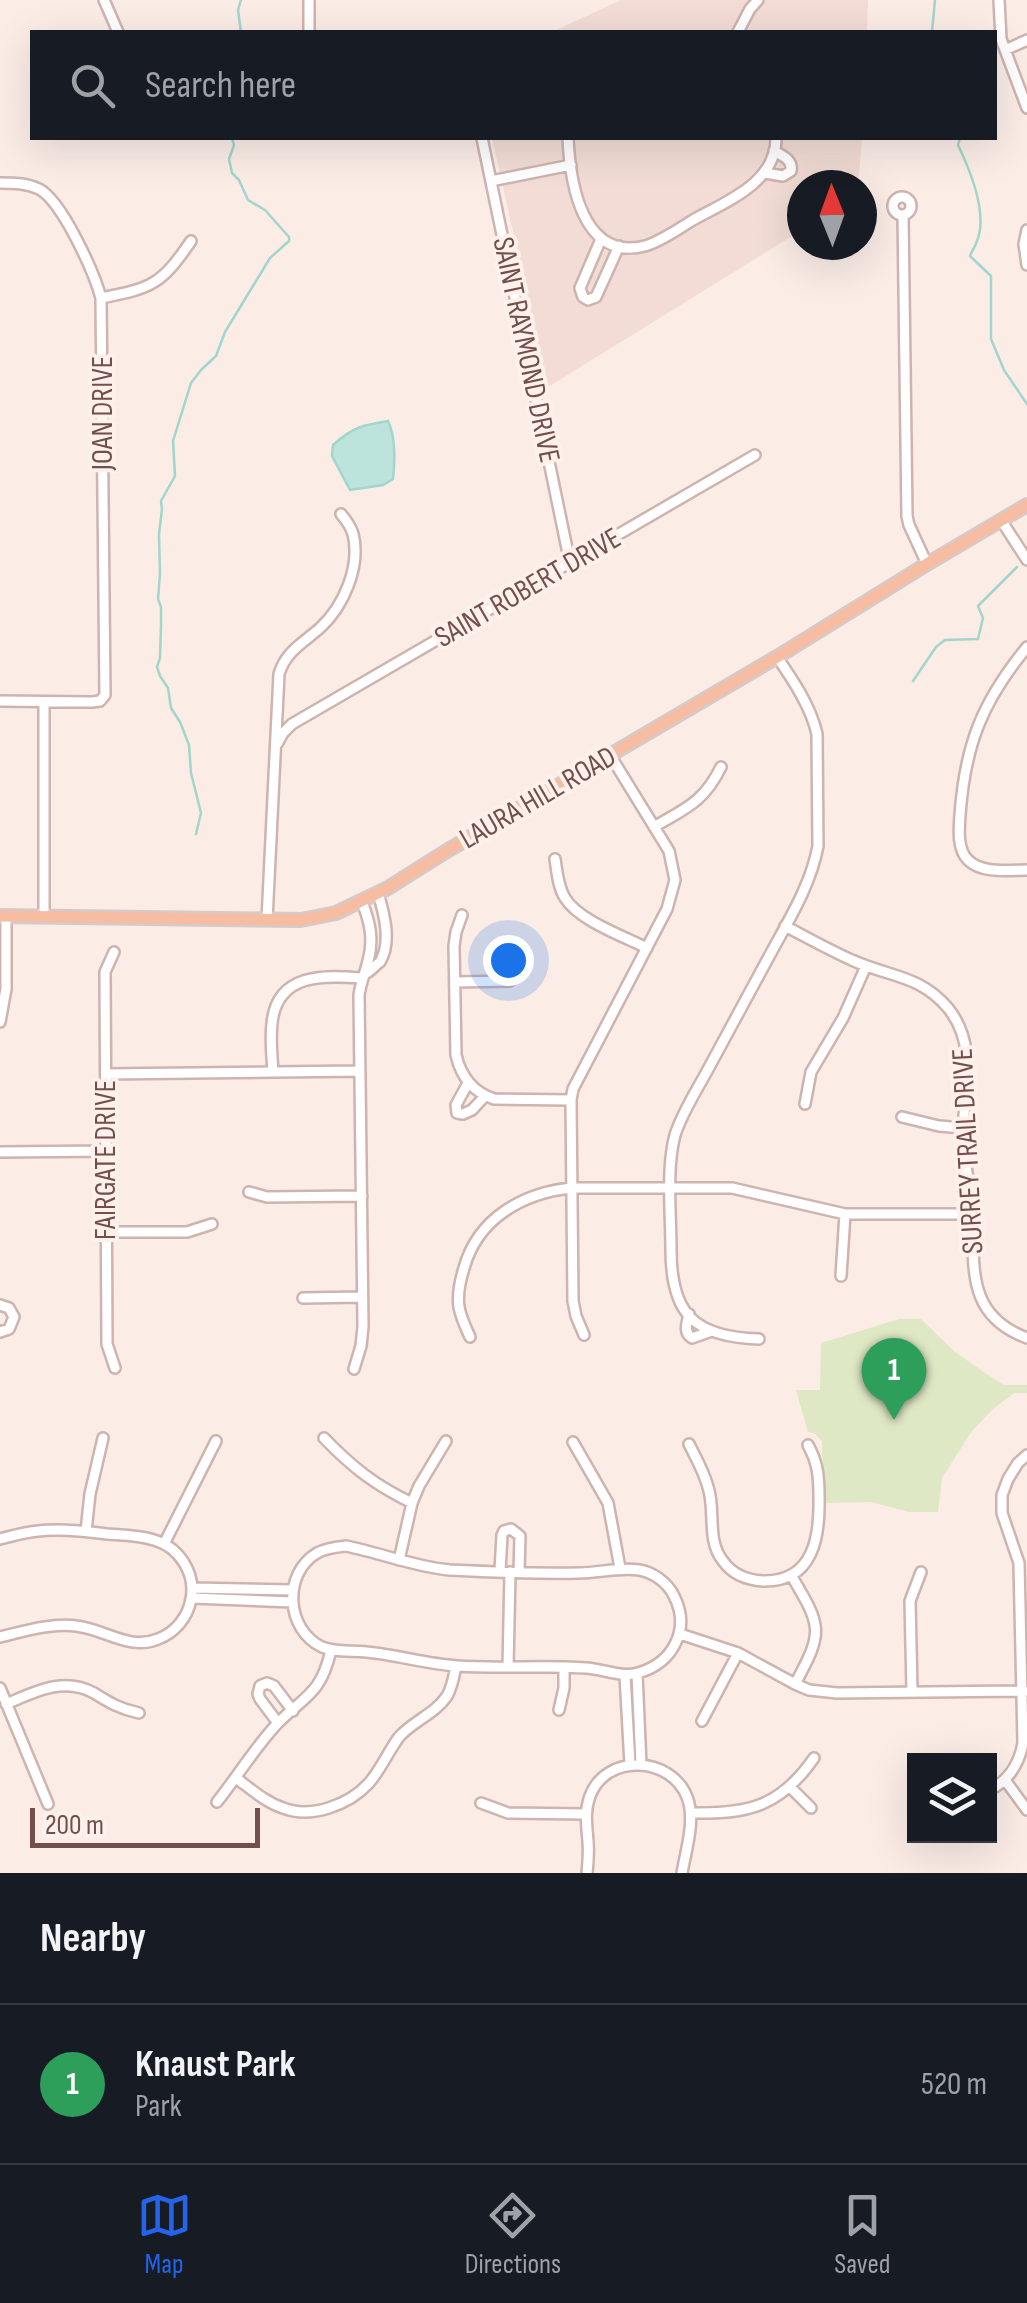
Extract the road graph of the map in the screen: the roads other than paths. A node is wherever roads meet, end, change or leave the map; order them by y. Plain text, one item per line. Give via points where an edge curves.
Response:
1 (104, 0) edge
2 (309, 0) edge
3 (758, 0) edge
4 (999, 0) edge
5 (117, 30) edge
6 (309, 30) edge
7 (739, 30) edge
8 (1027, 40) edge
9 (1005, 50) junction
10 (1027, 108) edge
11 (482, 140) edge
12 (568, 140) edge
13 (776, 140) edge
14 (774, 151) junction
15 (570, 166) junction
16 (765, 173) junction
17 (491, 181) junction
18 (0, 183) edge
19 (903, 215) dead end
20 (1027, 230) edge
21 (602, 239) junction
22 (191, 241) dead end
23 (618, 246) junction
24 (1027, 265) edge
25 (101, 298) junction
26 (755, 454) dead end
27 (1027, 505) edge
28 (342, 514) dead end
29 (1001, 520) junction
30 (1027, 560) edge
31 (570, 564) junction
32 (927, 564) junction
33 (1027, 647) edge
34 (777, 658) junction
35 (0, 701) edge
36 (44, 702) junction
37 (278, 702) junction
38 (300, 719) junction
39 (277, 744) junction
40 (610, 755) junction
41 (722, 767) dead end
42 (654, 827) junction
43 (556, 859) dead end
44 (1027, 870) edge
45 (378, 894) junction
46 (362, 902) junction
47 (462, 915) dead end
48 (3, 916) edge
49 (44, 916) junction
50 (267, 920) junction
51 (786, 926) junction
52 (646, 948) junction
53 (114, 952) dead end
54 (866, 966) junction
55 (361, 978) junction
56 (510, 981) dead end
57 (455, 982) junction
58 (0, 1022) edge
59 (360, 1071) junction
60 (273, 1072) junction
61 (106, 1074) junction
62 (468, 1083) junction
63 (484, 1096) junction
64 (571, 1100) junction
65 (805, 1104) dead end
66 (902, 1117) dead end
67 (963, 1128) junction
68 (106, 1151) junction
69 (0, 1152) edge
70 (572, 1188) junction
71 (671, 1188) junction
72 (249, 1192) dead end
73 (362, 1196) junction
74 (845, 1214) junction
75 (972, 1214) junction
76 (212, 1224) dead end
77 (106, 1232) junction
78 (841, 1276) dead end
79 (362, 1297) junction
80 (302, 1298) dead end
81 (0, 1305) edge
82 (0, 1332) edge
83 (584, 1334) dead end
84 (470, 1337) dead end
85 (759, 1338) dead end
86 (1027, 1338) edge
87 (115, 1368) dead end
88 (354, 1369) dead end
89 (103, 1438) dead end
90 (324, 1438) dead end
91 (216, 1441) dead end
92 (446, 1441) dead end
93 (573, 1442) dead end
94 (689, 1444) dead end
95 (808, 1445) dead end
96 (1027, 1454) edge
97 (412, 1503) junction
98 (86, 1532) junction
99 (0, 1539) edge
100 (164, 1544) junction
101 (399, 1560) junction
102 (620, 1568) junction
103 (509, 1572) junction
104 (921, 1572) dead end
105 (791, 1575) junction
106 (192, 1593) junction
107 (292, 1596) junction
108 (680, 1634) junction
109 (0, 1637) edge
110 (332, 1650) junction
111 (738, 1652) junction
112 (456, 1666) junction
113 (508, 1667) junction
114 (564, 1668) junction
115 (631, 1674) junction
116 (795, 1684) junction
117 (0, 1688) edge
118 (912, 1691) junction
119 (1024, 1691) edge
120 (6, 1704) junction
121 (558, 1710) dead end
122 (294, 1711) junction
123 (139, 1713) dead end
124 (702, 1721) dead end
125 (278, 1723) junction
126 (814, 1758) dead end
127 (636, 1764) junction
128 (236, 1778) junction
129 (1004, 1780) junction
130 (997, 1785) edge
131 (790, 1787) junction
132 (217, 1802) dead end
133 (481, 1803) dead end
134 (48, 1804) dead end
135 (812, 1808) dead end
136 (1027, 1810) edge
137 (692, 1813) junction
138 (585, 1814) junction
139 (587, 1873) edge
140 (682, 1873) edge

1 - 5 street
2 - 6 street
3 - 7 street
4 - 9 street
8 - 9 street
9 - 10 street
11 - 17 street, SAINT RAYMOND DRIVE
12 - 15 street
13 - 14 street
14 - 16 street
14 - 16 street via 788,159 791,171
15 - 17 street
15 - 21 street via 580,208
16 - 23 street via 651,244
17 - 31 street, SAINT RAYMOND DRIVE
18 - 25 street, JOAN DRIVE via 26,184 46,194 83,251
19 - 32 street via 907,516
20 - 24 street
21 - 23 street
21 - 23 street via 580,288 583,298 596,297
22 - 25 street via 156,282
25 - 36 street, JOAN DRIVE via 105,695 96,702
26 - 31 street, SAINT ROBERT DRIVE
27 - 29 main road, LAURA HILL ROAD
28 - 37 street via 354,538 348,587 331,616 287,656
29 - 30 street
29 - 32 main road, LAURA HILL ROAD
31 - 38 street, SAINT ROBERT DRIVE
32 - 34 main road, LAURA HILL ROAD
33 - 44 street via 973,734 959,824 967,859 980,868
34 - 40 main road, LAURA HILL ROAD
34 - 51 street via 810,714 818,746 818,846 812,876
35 - 36 street
36 - 49 street
37 - 38 street via 286,717
37 - 39 street
38 - 39 street, SAINT ROBERT DRIVE
39 - 50 street
40 - 42 street
40 - 45 main road, LAURA HILL ROAD
41 - 42 street via 698,802
42 - 52 street via 669,851 675,880
43 - 52 street via 559,886 573,908
45 - 46 main road, LAURA HILL ROAD
45 - 55 street via 385,946
46 - 50 main road, LAURA HILL ROAD via 301,920
46 - 55 street via 371,943
47 - 57 street
48 - 49 main road, LAURA HILL ROAD
48 - 58 street via 6,988
49 - 50 main road, LAURA HILL ROAD
51 - 54 street, SURREY TRAIL DRIVE
51 - 71 street via 682,1115 671,1153
52 - 64 street
53 - 61 street, FAIRGATE DRIVE via 105,972
54 - 65 street via 811,1072
54 - 67 street, SURREY TRAIL DRIVE via 926,988 960,1026 968,1060
55 - 59 street
55 - 60 street via 311,977 284,995 272,1026
56 - 57 street
57 - 62 street via 456,1055
59 - 60 street
59 - 73 street
60 - 61 street
61 - 68 street, FAIRGATE DRIVE
62 - 63 street
62 - 63 street via 457,1113 472,1110
63 - 64 street
64 - 70 street
66 - 67 street
67 - 75 street, SURREY TRAIL DRIVE
68 - 69 street
68 - 77 street, FAIRGATE DRIVE
70 - 71 street
70 - 83 street via 573,1300
70 - 84 street via 516,1204 479,1236 458,1298
71 - 74 street via 732,1188
71 - 85 street via 672,1283 678,1298 708,1332
72 - 73 street
73 - 79 street
74 - 75 street
74 - 78 street
75 - 86 street, SURREY TRAIL DRIVE via 979,1295 996,1320
76 - 77 street via 187,1232
77 - 87 street, FAIRGATE DRIVE via 107,1344
79 - 80 street
79 - 88 street
81 - 82 street via 14,1316
89 - 98 street
90 - 97 street via 358,1472
91 - 100 street
92 - 97 street
93 - 102 street via 608,1503
94 - 105 street via 709,1487 712,1540 720,1558 747,1579
95 - 105 street via 819,1468 818,1535 809,1558
96 - 119 street via 1002,1495 1019,1563
97 - 101 street
98 - 99 street via 38,1530
98 - 100 street
100 - 106 street via 182,1559
101 - 103 street
101 - 107 street via 346,1546 327,1549 308,1560
102 - 103 street
102 - 108 street via 644,1570 663,1581 680,1614
103 - 113 street
104 - 118 street via 910,1600
105 - 116 street via 816,1629 813,1652
106 - 107 street
106 - 109 street via 181,1622 154,1641 128,1642 75,1626
107 - 110 street via 298,1625
108 - 111 street
108 - 115 street via 669,1656
110 - 112 street
110 - 122 street via 326,1672
111 - 116 street
111 - 124 street
112 - 113 street
112 - 128 street via 449,1694 400,1737 366,1787 347,1800 314,1811 290,1810
113 - 114 street
114 - 115 street
114 - 121 street
115 - 127 street
116 - 118 street via 837,1693
117 - 120 street
118 - 119 street
119 - 129 street via 1019,1762
120 - 123 street via 62,1685
120 - 134 street
122 - 125 street
122 - 125 street via 274,1686 260,1686 260,1698
125 - 128 street
126 - 131 street
127 - 137 street via 665,1770 680,1782
127 - 138 street via 600,1780
128 - 132 street
129 - 130 street
129 - 136 street
131 - 135 street
131 - 137 street via 748,1810
133 - 138 street via 508,1813
137 - 140 street
138 - 139 street

